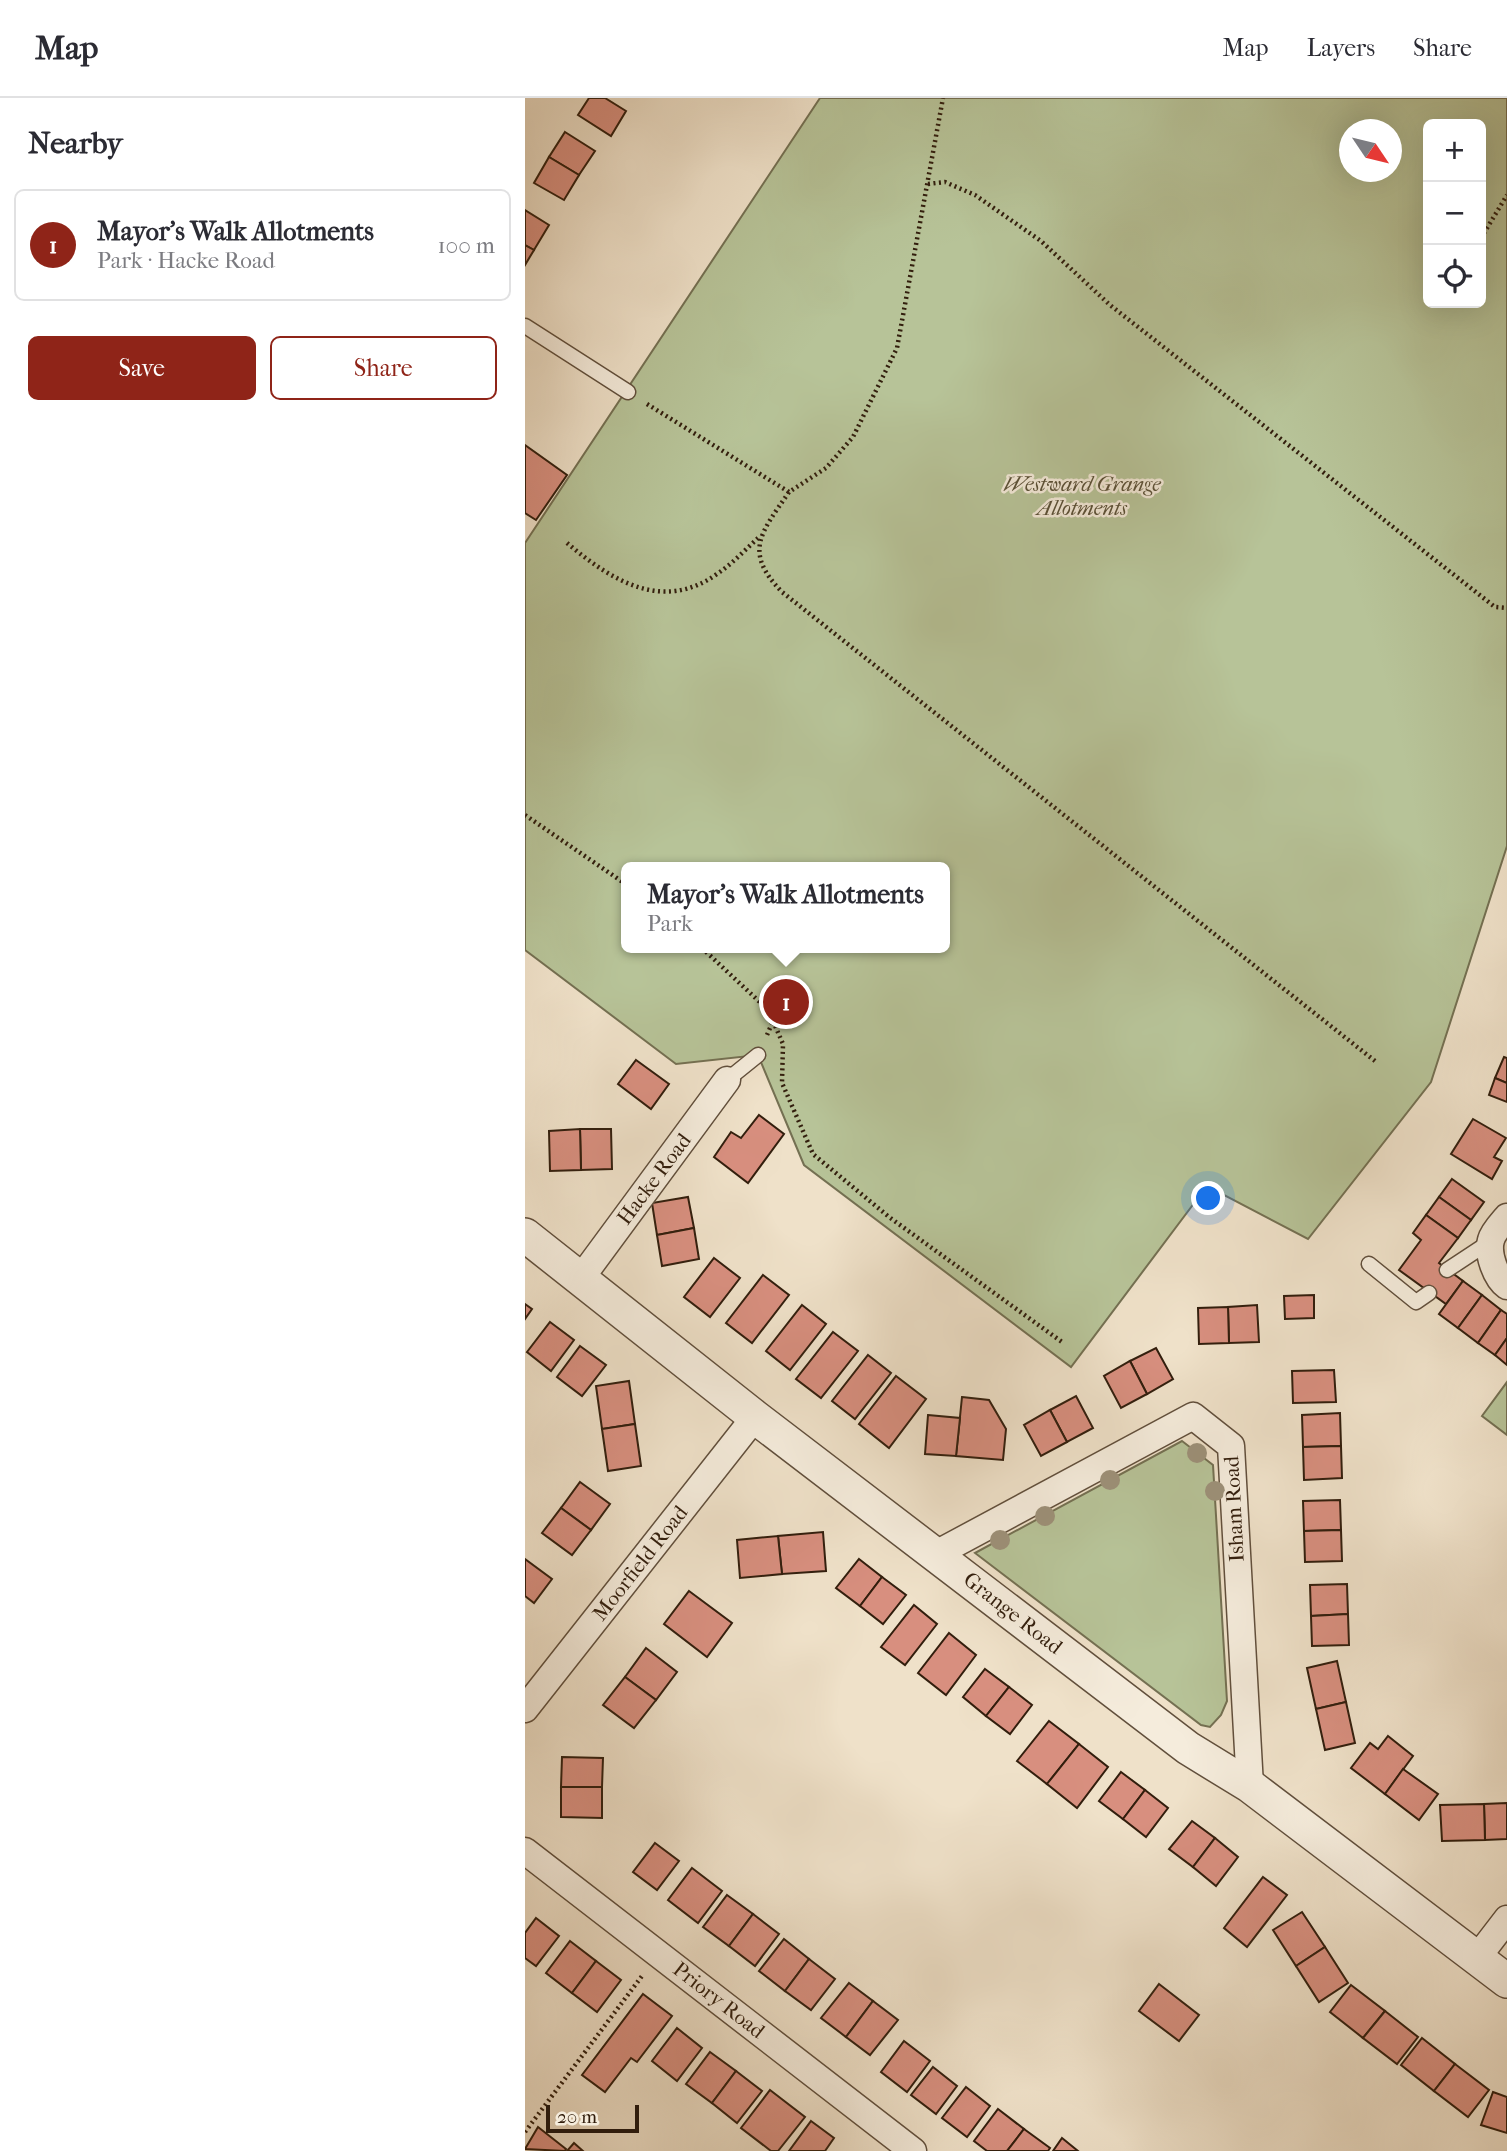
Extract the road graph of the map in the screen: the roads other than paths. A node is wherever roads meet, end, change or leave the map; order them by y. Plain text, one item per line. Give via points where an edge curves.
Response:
1 (525, 326) edge
2 (628, 392) road end
3 (758, 1055) road end
4 (727, 1080) joint
5 (1507, 1217) edge
6 (525, 1235) edge
7 (1491, 1241) junction
8 (1369, 1264) dead end
9 (1447, 1270) dead end
10 (581, 1278) junction
11 (1507, 1286) edge
12 (1429, 1293) dead end
13 (755, 1416) junction
14 (936, 1554) junction
15 (525, 1709) edge
16 (1250, 1786) junction
17 (525, 1851) edge
18 (1507, 1919) edge
19 (1477, 1958) junction
20 (1507, 1981) edge
21 (913, 2151) edge

1 - 2 lane
3 - 4 lane
4 - 10 street, Hacke Road
5 - 7 street
6 - 10 street, Grange Road
7 - 9 lane
7 - 11 street via 1492,1263
8 - 12 lane via 1416,1302
10 - 13 street, Grange Road
13 - 14 street, Grange Road
13 - 15 street, Moorfield Road
14 - 16 street, Grange Road via 1188,1748
14 - 16 street, Isham Road via 1193,1416 1231,1446
16 - 19 street, Grange Road
17 - 21 street, Priory Road
18 - 19 street
19 - 20 street, Grange Road

